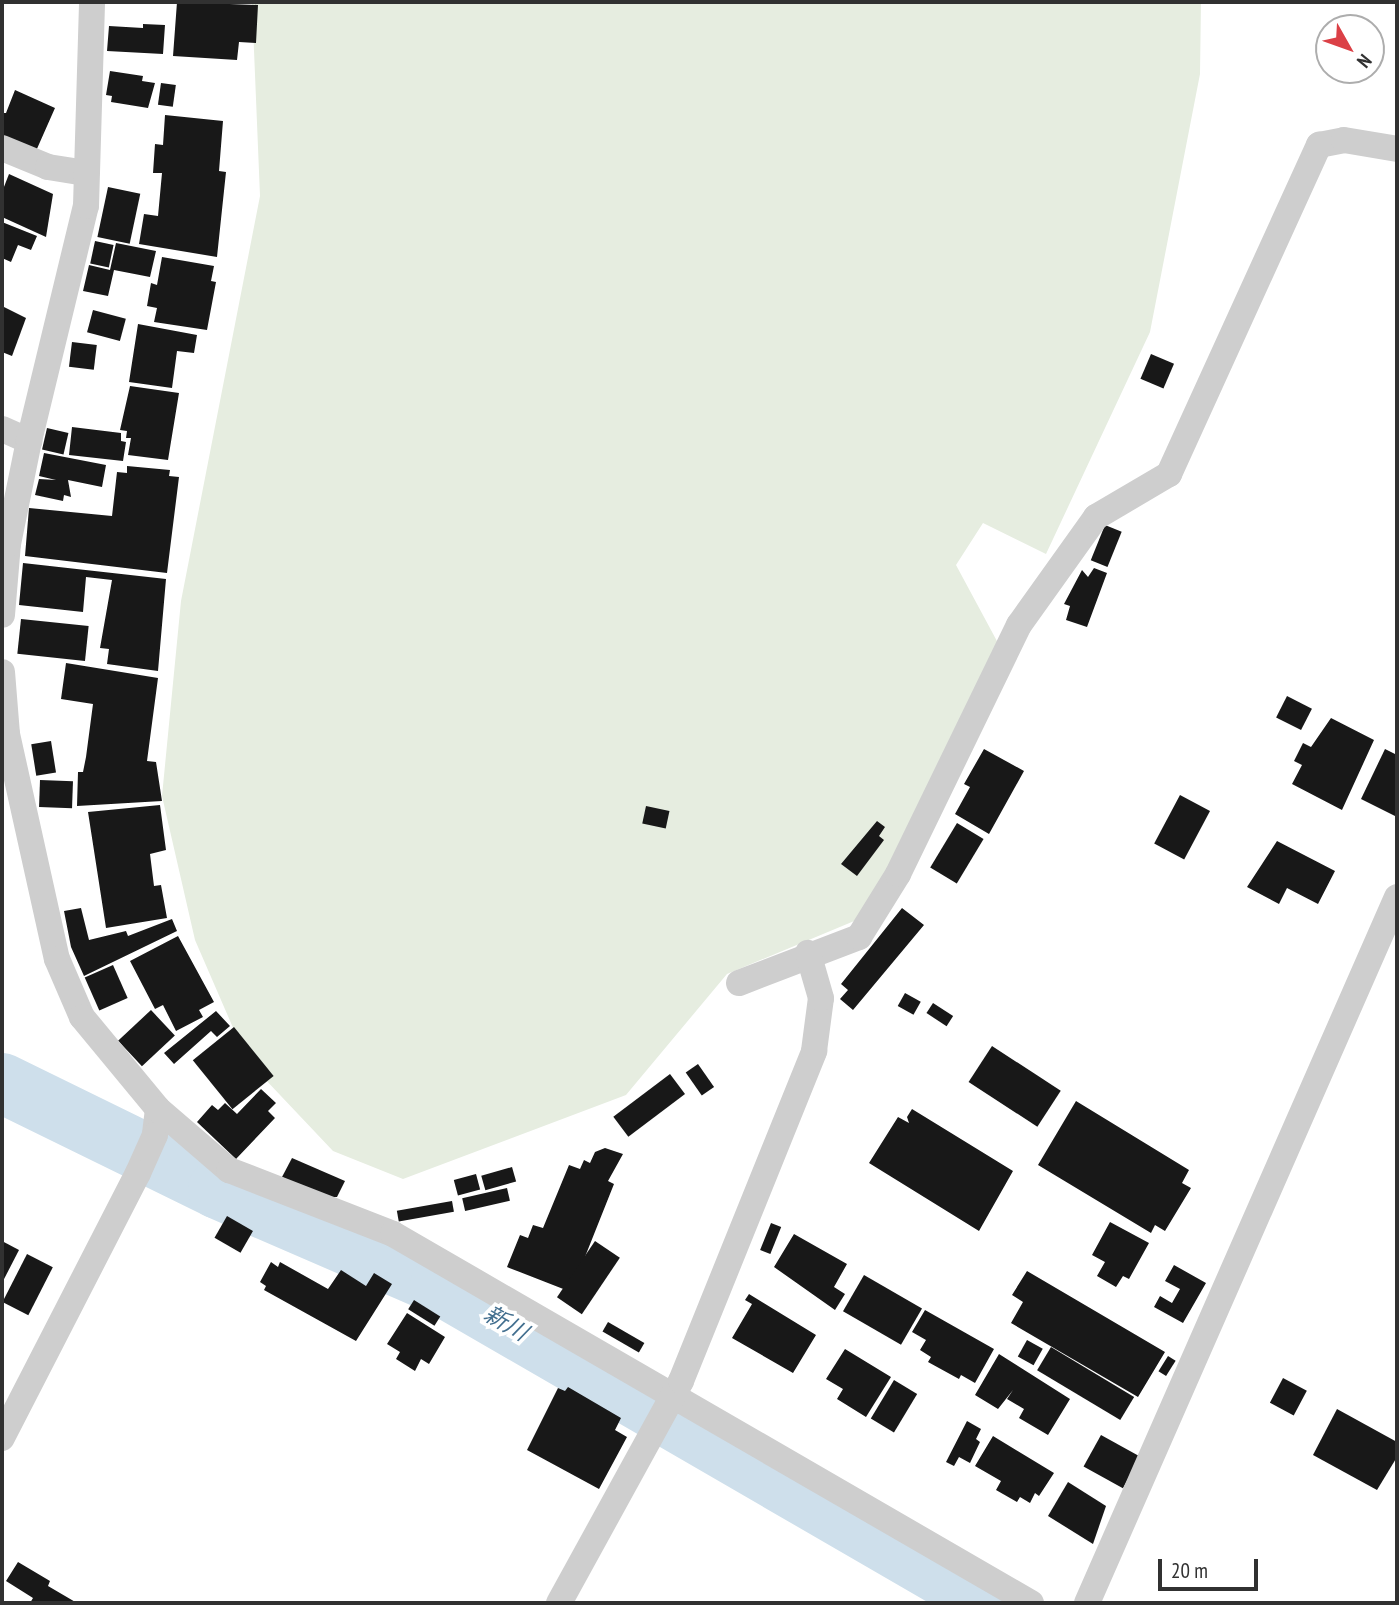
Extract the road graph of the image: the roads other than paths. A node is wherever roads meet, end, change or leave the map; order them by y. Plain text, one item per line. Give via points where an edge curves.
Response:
1 (92, 2) edge
2 (2, 148) edge
3 (1397, 149) edge
4 (87, 173) junction
5 (2, 429) edge
6 (29, 441) junction
7 (2, 615) edge
8 (2, 673) edge
9 (1397, 897) edge
10 (808, 953) junction
11 (739, 983) dead end
12 (157, 1122) junction
13 (673, 1396) junction
14 (2, 1438) edge
15 (559, 1603) edge
16 (1031, 1603) edge
17 (1087, 1603) edge

1 - 4 street
2 - 4 street via 48,167
3 - 10 street via 1344,140 1319,145 1169,474 1096,517 1019,625 898,874 859,937
4 - 6 street via 86,206
5 - 6 street
6 - 7 street via 8,544
8 - 12 street via 7,734 57,959 82,1017
9 - 17 street
10 - 11 street
10 - 13 street via 821,998 814,1051
12 - 13 street via 229,1170 393,1234
12 - 14 street via 138,1174
13 - 15 street
13 - 16 street

